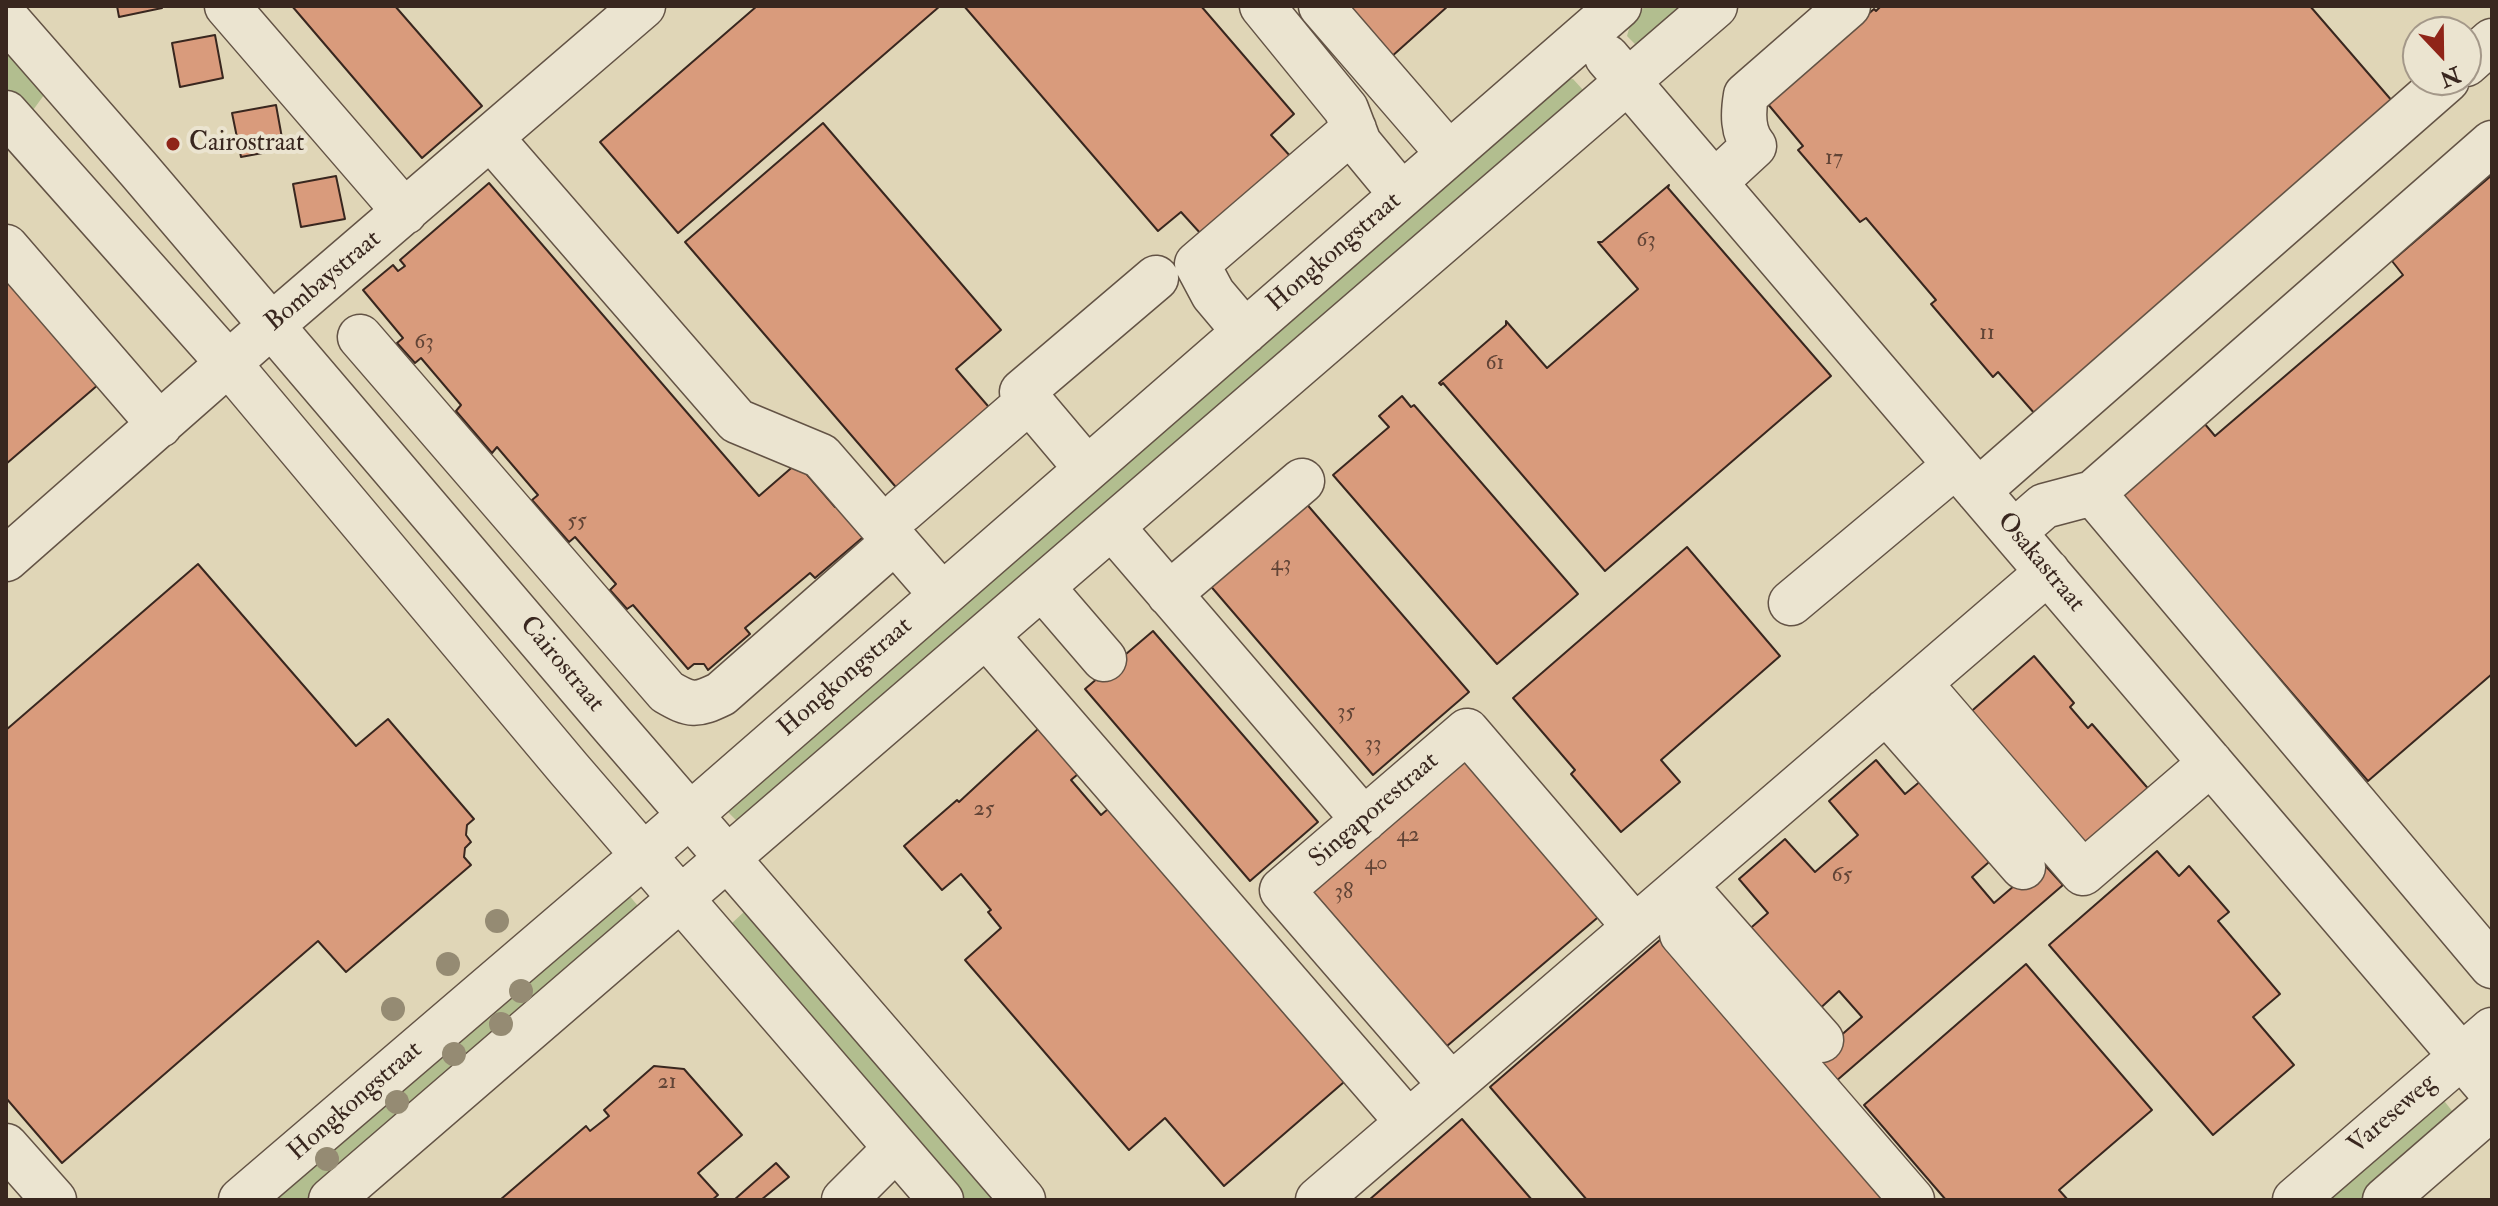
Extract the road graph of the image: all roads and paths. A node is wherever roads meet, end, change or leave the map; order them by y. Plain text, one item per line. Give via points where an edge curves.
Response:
1 (227, 6) edge
2 (643, 6) edge
3 (1262, 6) edge
4 (1321, 6) edge
5 (1619, 6) edge
6 (1715, 6) edge
7 (1819, 15) edge
8 (6, 18) edge
9 (1587, 34) junction
10 (1628, 80) junction
11 (69, 90) junction
12 (2428, 96) edge
13 (20, 129) edge
14 (1354, 129) junction
15 (491, 138) junction
16 (2492, 143) edge
17 (1449, 154) junction
18 (1715, 182) junction
19 (1402, 195) junction
20 (405, 212) junction
21 (6, 247) edge
22 (1156, 278) dead end
23 (272, 325) junction
24 (1245, 332) junction
25 (360, 337) dead end
26 (229, 364) junction
27 (1029, 401) junction
28 (418, 404) junction
29 (160, 425) junction
30 (373, 444) junction
31 (1087, 469) junction
32 (1967, 478) junction
33 (1302, 481) dead end
34 (2093, 493) junction
35 (899, 526) junction
36 (1112, 527) junction
37 (2014, 532) junction
38 (6, 559) edge
39 (2048, 572) junction
40 (1042, 587) junction
41 (1169, 594) junction
42 (942, 595) junction
43 (1791, 603) dead end
44 (986, 635) junction
45 (1104, 659) dead end
46 (1919, 683) junction
47 (727, 689) junction
48 (1886, 711) junction
49 (771, 743) junction
50 (2211, 763) junction
51 (690, 814) junction
52 (1364, 820) junction
53 (644, 855) junction
54 (728, 859) junction
55 (2023, 867) dead end
56 (1684, 885) junction
57 (681, 897) junction
58 (1635, 927) junction
59 (1682, 934) dead end
60 (2492, 966) edge
61 (1821, 1040) dead end
62 (2477, 1043) edge
63 (1451, 1085) junction
64 (2490, 1109) edge
65 (1408, 1122) junction
66 (6, 1146) edge
67 (896, 1148) junction
68 (54, 1200) edge
69 (241, 1200) edge
70 (331, 1200) edge
71 (844, 1200) edge
72 (941, 1200) edge
73 (1023, 1200) edge
74 (1318, 1200) edge
75 (1912, 1200) edge
76 (2295, 1200) edge
77 (2385, 1200) edge

1 - 20 street
2 - 15 street, Bombaystraat
3 - 14 street via 1346,109
4 - 17 street
5 - 9 street, Hongkongstraat
6 - 10 street
7 - 18 street via 1746,95 1747,137 1754,146
8 - 11 street, Cairostraat
9 - 10 street, Osakastraat
9 - 17 street, Hongkongstraat
10 - 18 street, Osakastraat
10 - 36 street
11 - 13 street via 52,110
11 - 23 street, Cairostraat
12 - 32 street
13 - 26 street
14 - 19 street via 1359,143
14 - 24 street via 1197,264 1213,294
15 - 20 street, Bombaystraat
15 - 35 street via 737,421 821,456
16 - 34 street
17 - 19 street, Hongkongstraat
18 - 32 street, Osakastraat
19 - 24 street, Hongkongstraat
20 - 23 street, Bombaystraat
21 - 29 street
22 - 27 street via 1022,392
23 - 26 street, Bombaystraat
23 - 30 street, Cairostraat
24 - 31 street, Hongkongstraat
25 - 28 street
26 - 29 street, Bombaystraat
26 - 53 street
27 - 31 street
27 - 35 street
28 - 30 street
28 - 47 street via 667,692 687,704 703,703
29 - 38 street, Bombaystraat
30 - 51 street, Cairostraat
31 - 42 street, Hongkongstraat
32 - 37 street, Osakastraat
32 - 43 street
33 - 41 street
34 - 37 street via 2044,506
34 - 60 street
35 - 42 street
35 - 47 street
36 - 40 street
36 - 41 street
37 - 39 street, Osakastraat
39 - 46 street
39 - 50 street, Osakastraat
40 - 44 street
40 - 45 street
41 - 52 street
42 - 49 street, Hongkongstraat
44 - 54 street
44 - 65 street
46 - 48 street
46 - 50 street via 2083,873
47 - 49 street
48 - 55 street
48 - 56 street
49 - 51 street, Hongkongstraat
50 - 62 street, Osakastraat
51 - 53 street, Hongkongstraat
51 - 54 street, Cairostraat
52 - 58 street, Singaporestraat via 1467,731
52 - 63 street, Singaporestraat via 1282,890
53 - 57 street
53 - 69 street, Hongkongstraat
54 - 57 street
54 - 73 street, Cairostraat
56 - 58 street
56 - 61 street
57 - 67 street
57 - 70 street
58 - 63 street
59 - 75 street
62 - 64 street, Osakastraat
62 - 76 street, Vareseweg
63 - 65 street
64 - 77 street
65 - 74 street
66 - 68 street
67 - 71 street
67 - 72 street

